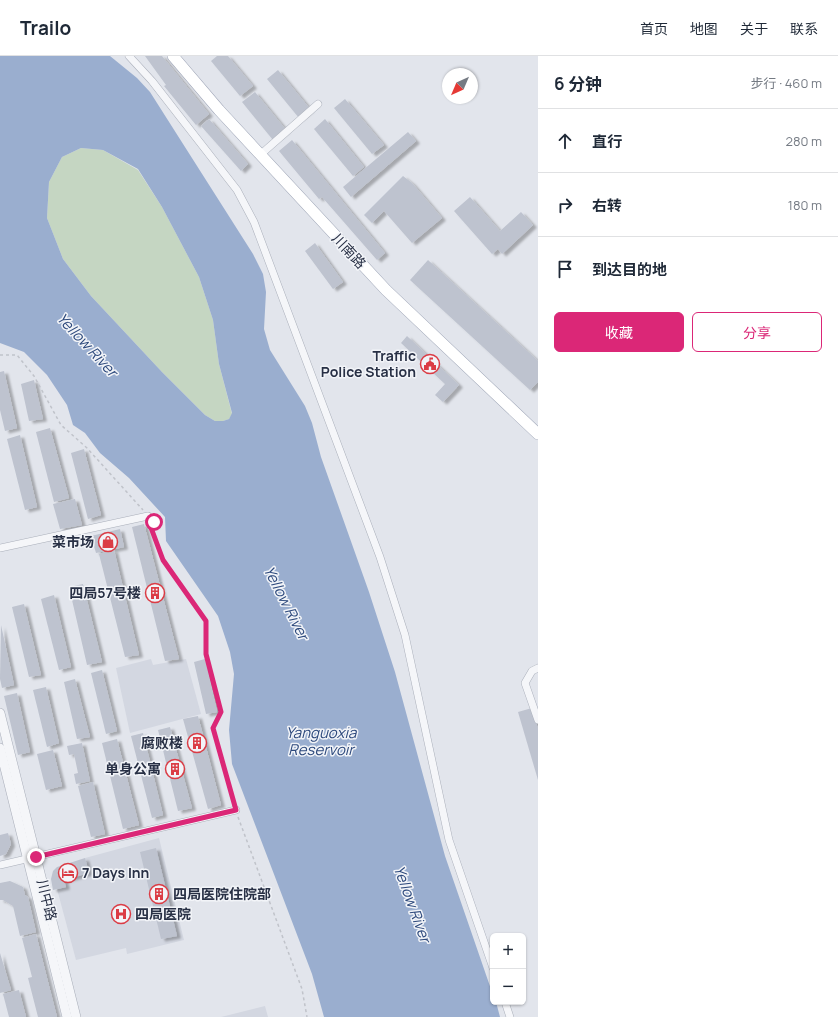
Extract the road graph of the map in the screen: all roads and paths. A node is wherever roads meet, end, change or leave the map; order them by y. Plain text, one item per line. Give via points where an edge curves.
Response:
1 (130, 56) edge
2 (173, 56) edge
3 (318, 104) dead end
4 (260, 155) junction
5 (0, 355) edge
6 (538, 434) edge
7 (148, 516) junction
8 (0, 548) edge
9 (538, 668) edge
10 (0, 713) edge
11 (538, 720) edge
12 (0, 748) edge
13 (236, 810) junction
14 (32, 857) junction
15 (0, 865) edge
16 (490, 959) edge
17 (506, 1005) edge
18 (67, 1017) edge
19 (76, 1017) edge
20 (308, 1017) edge
21 (510, 1017) edge

1 - 16 street via 232,184 254,222 380,557 405,635 449,840
2 - 4 main road, 川南路
3 - 4 street
4 - 6 main road, 川南路 via 386,290
5 - 7 path via 17,355 34,376 60,425 92,453
7 - 8 street
7 - 13 path via 154,522 150,525 163,560 206,621 206,654 221,712 213,728
9 - 11 street via 526,682
10 - 14 street, 川中路
12 - 14 street, 川中路
13 - 14 street
13 - 20 path via 302,989
14 - 15 street
14 - 18 street, 川中路
14 - 19 street, 川中路
17 - 21 street

